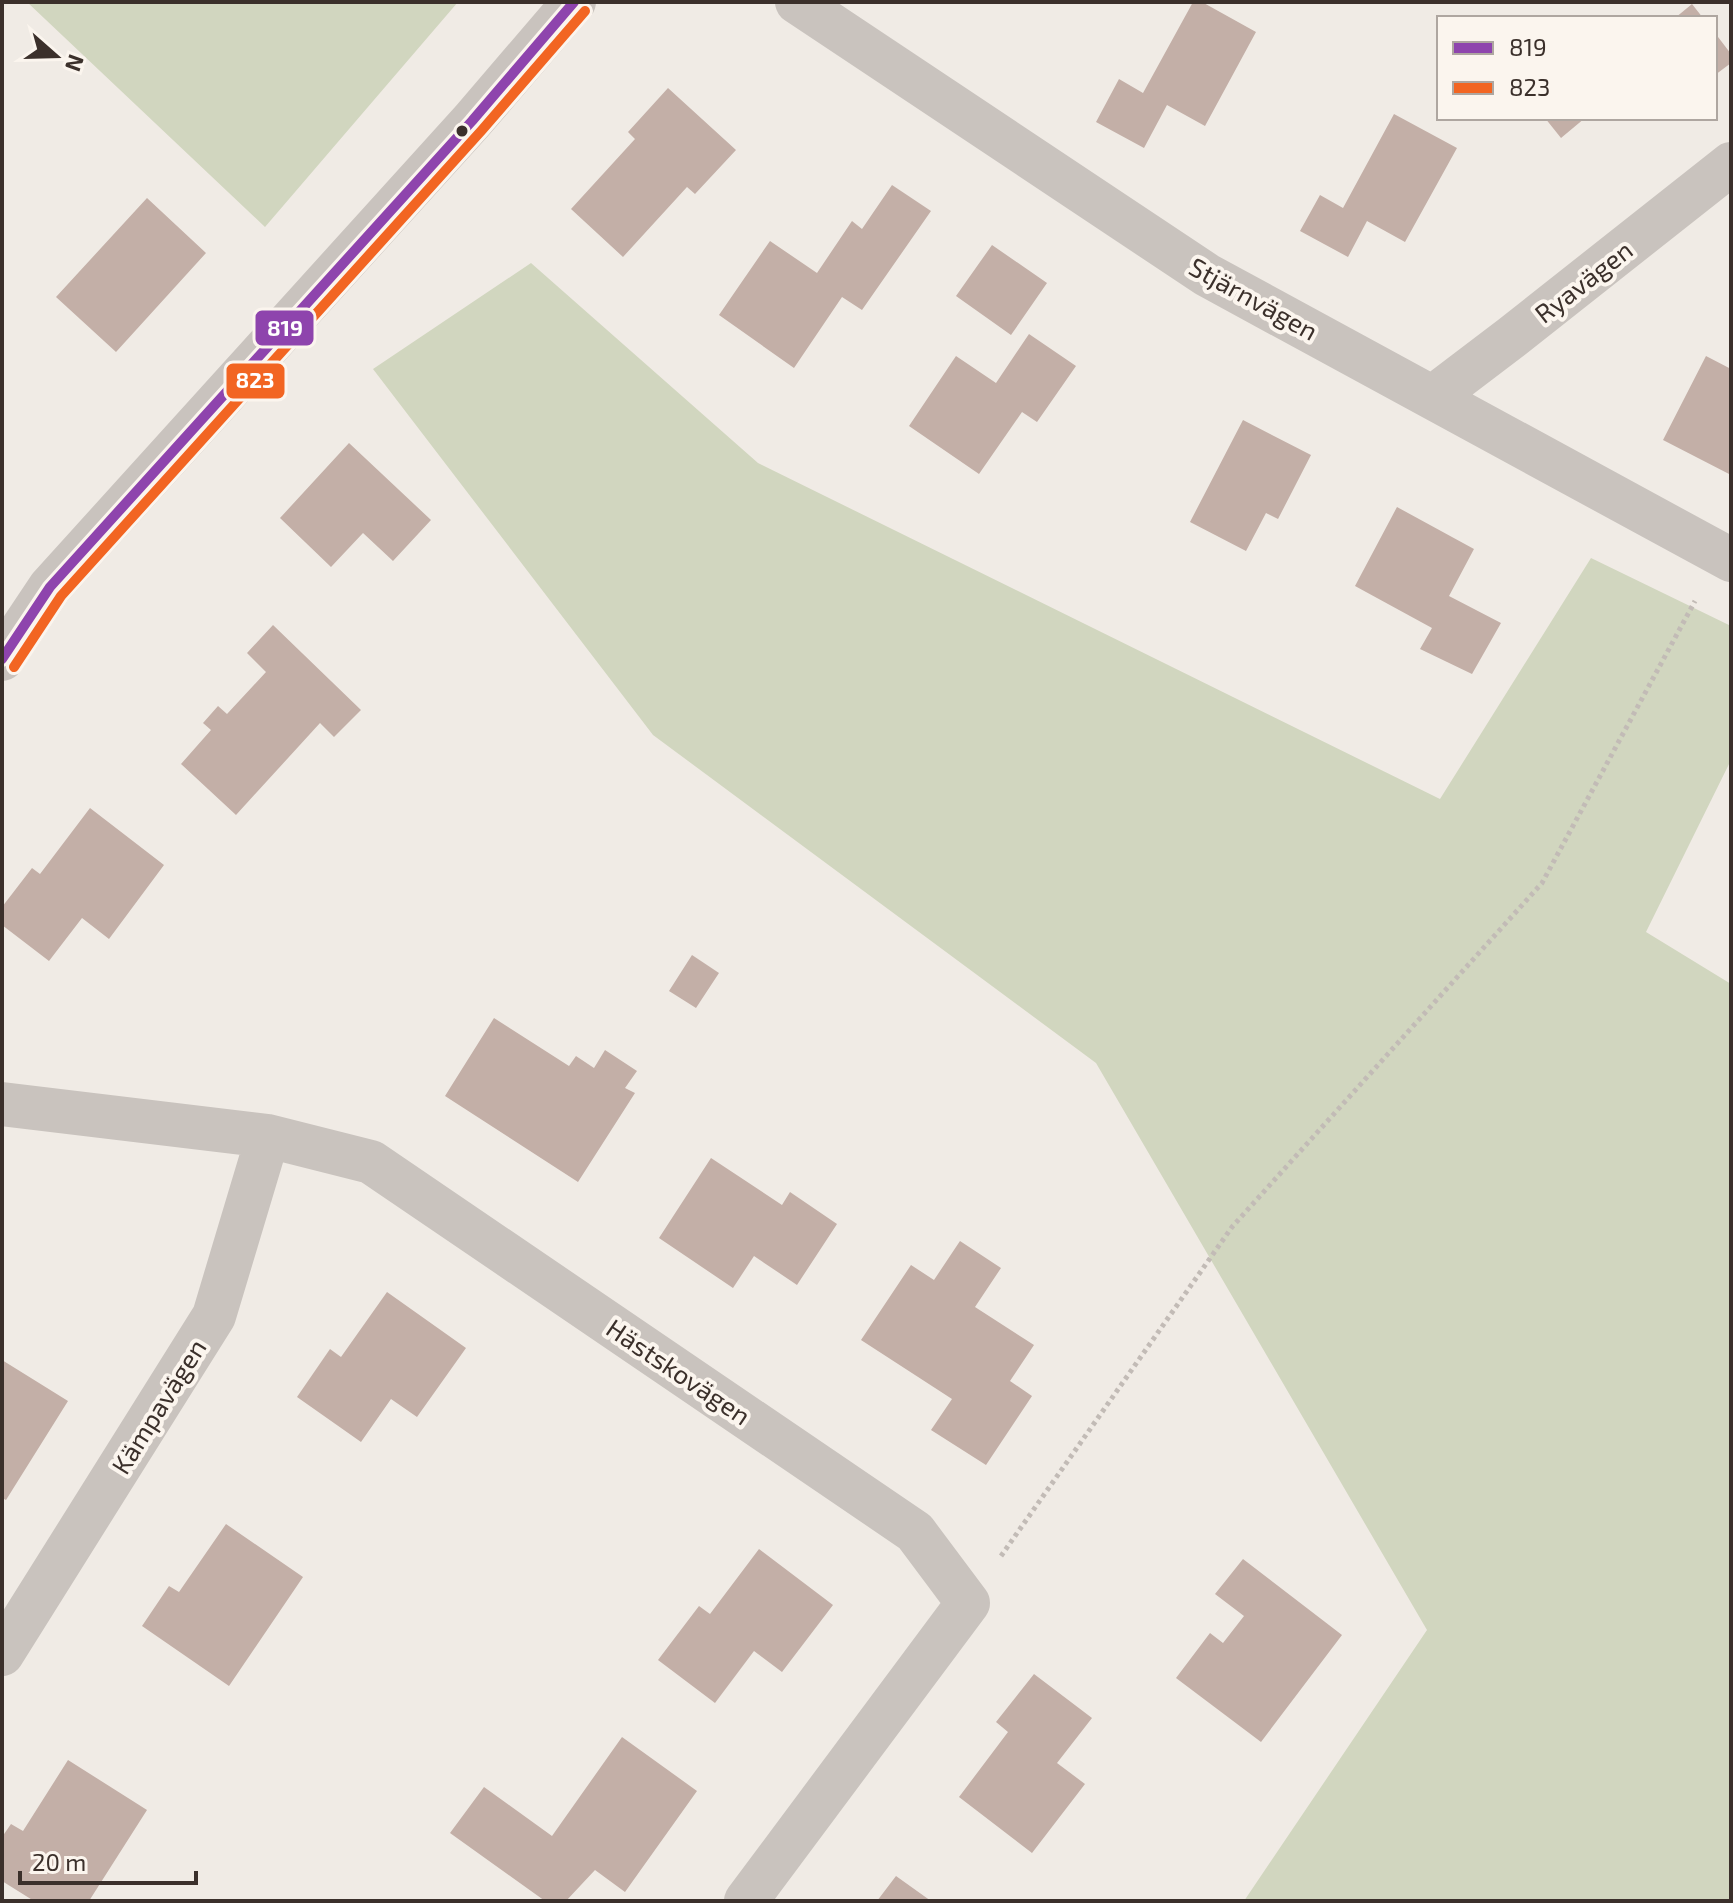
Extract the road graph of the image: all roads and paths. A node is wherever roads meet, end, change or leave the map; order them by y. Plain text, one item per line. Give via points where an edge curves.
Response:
1 (574, 2) edge
2 (797, 2) edge
3 (1731, 164) edge
4 (1433, 397) junction
5 (1726, 557) edge
6 (2, 659) edge
7 (2, 1104) edge
8 (268, 1136) junction
9 (968, 1603) junction
10 (2, 1654) edge
11 (746, 1901) edge

1 - 6 street via 50,587
2 - 4 street, Stjärnvägen via 1207,275
3 - 4 street, Ryavägen
4 - 5 street, Stjärnvägen
5 - 9 path via 1542,883 1232,1227
7 - 8 street, Hästskovägen
8 - 9 street, Hästskovägen via 371,1162 915,1532
8 - 10 street, Kämpavägen via 214,1316
9 - 11 street

